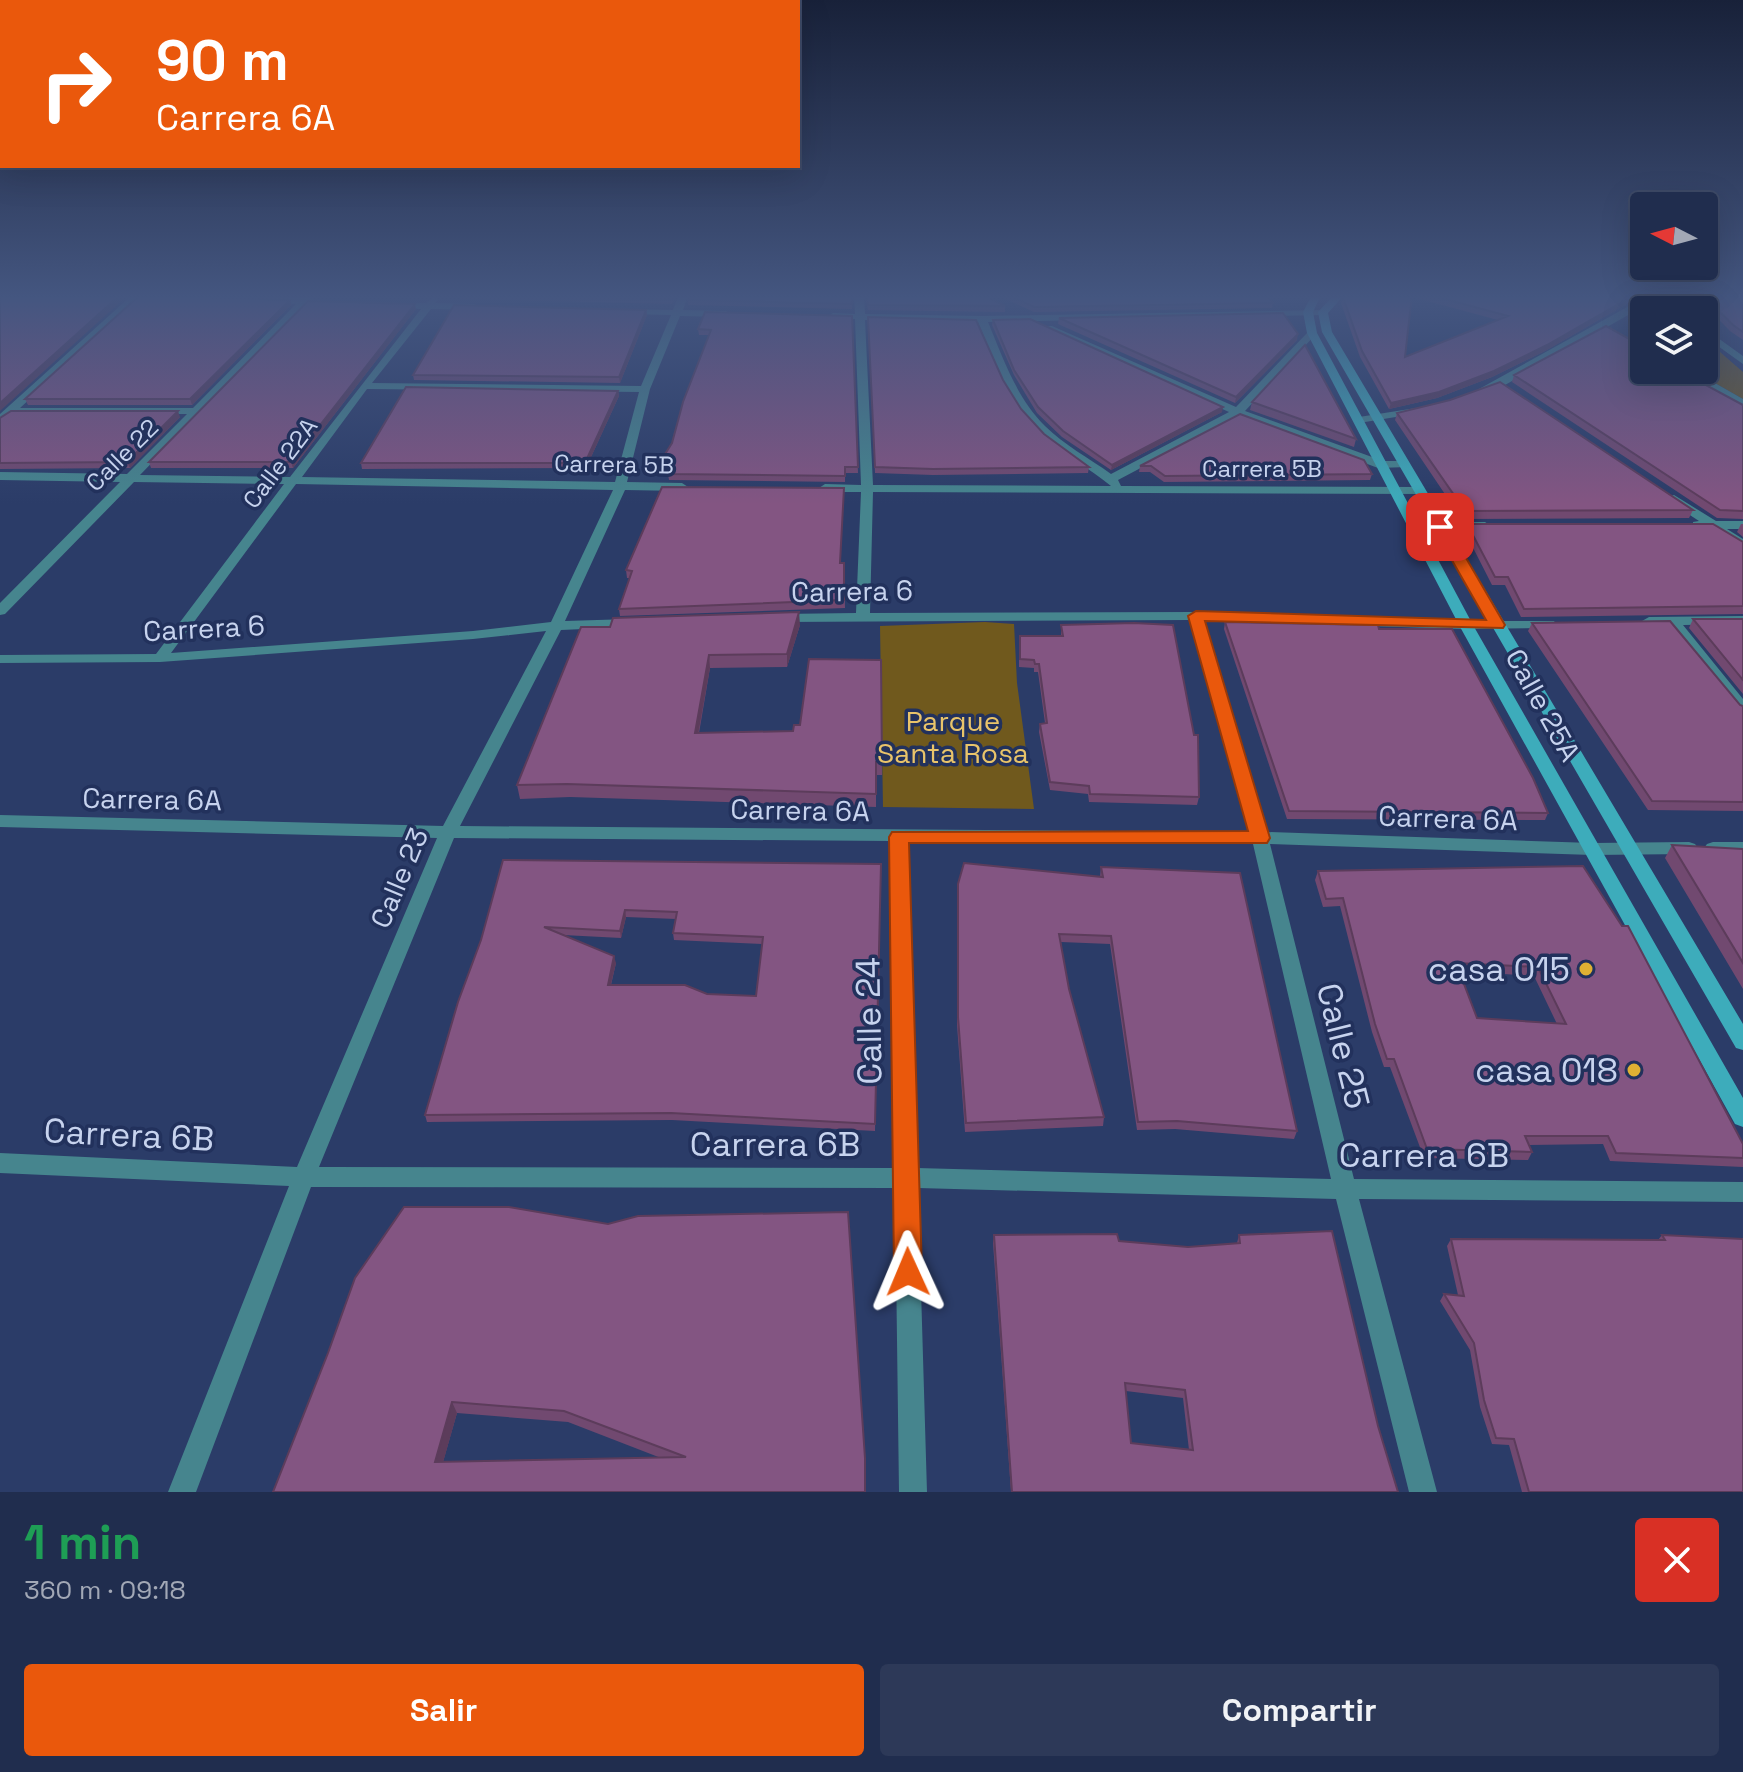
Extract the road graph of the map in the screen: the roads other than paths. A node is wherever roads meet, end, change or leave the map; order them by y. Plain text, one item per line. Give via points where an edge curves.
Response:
1 (61, 365) edge
2 (243, 365) edge
3 (381, 365) edge
4 (655, 365) edge
5 (860, 365) edge
6 (1002, 365) edge
7 (1132, 365) edge
8 (1282, 365) edge
9 (1329, 365) edge
10 (1346, 365) edge
11 (1534, 365) edge
12 (1501, 383) junction
13 (1708, 384) edge
14 (364, 386) junction
15 (645, 389) junction
16 (1515, 392) edge
17 (1474, 393) edge
18 (1743, 404) edge
19 (1433, 407) edge
20 (10, 411) junction
21 (198, 411) junction
22 (1238, 412) junction
23 (1378, 419) junction
24 (0, 420) edge
25 (1359, 420) junction
26 (1404, 464) junction
27 (1382, 465) junction
28 (0, 476) edge
29 (129, 478) junction
30 (1110, 479) junction
31 (295, 480) junction
32 (620, 487) junction
33 (697, 487) edge
34 (805, 488) edge
35 (867, 489) junction
36 (1123, 489) junction
37 (1395, 490) junction
38 (1661, 490) edge
39 (1420, 491) junction
40 (1683, 525) edge
41 (1714, 525) junction
42 (1743, 525) edge
43 (1414, 526) junction
44 (1501, 526) edge
45 (1440, 527) junction
46 (1743, 545) edge
47 (0, 611) edge
48 (863, 616) junction
49 (1196, 616) junction
50 (771, 619) edge
51 (1743, 620) edge
52 (1640, 621) edge
53 (1672, 621) junction
54 (648, 623) edge
55 (1561, 623) edge
56 (1466, 625) junction
57 (1497, 625) junction
58 (556, 626) junction
59 (160, 658) junction
60 (0, 659) edge
61 (1743, 709) edge
62 (0, 821) edge
63 (448, 832) junction
64 (899, 837) junction
65 (1260, 838) junction
66 (1629, 848) junction
67 (1743, 848) edge
68 (1592, 849) junction
69 (1743, 1042) edge
70 (1743, 1118) edge
71 (0, 1163) edge
72 (304, 1177) junction
73 (906, 1178) junction
74 (1345, 1189) junction
75 (1743, 1192) edge
76 (182, 1492) edge
77 (913, 1492) edge
78 (1423, 1492) edge

1 - 20 street
2 - 21 street, Calle 22
3 - 14 street, Calle 22A
4 - 15 street, Calle 23
5 - 35 street
6 - 30 street via 1027,413
7 - 22 street
8 - 22 street
9 - 25 street, Calle 25A
10 - 23 street, Calle 25A
11 - 12 street
12 - 16 street
12 - 17 street
13 - 18 street
14 - 15 street
14 - 31 street, Calle 22A
15 - 32 street, Calle 23
19 - 23 street
20 - 21 street
20 - 24 street
21 - 29 street, Calle 22
22 - 27 street
22 - 30 street
23 - 25 street
23 - 26 street, Calle 25A
25 - 27 street, Calle 25A
26 - 27 street
26 - 39 street, Calle 25A
27 - 37 street, Calle 25A
28 - 29 street, Carrera 5B
29 - 31 street, Carrera 5B
29 - 47 street, Calle 22
30 - 36 street
31 - 32 street, Carrera 5B
31 - 59 street, Calle 22A
32 - 33 street, Carrera 5B
32 - 58 street, Calle 23
34 - 35 street, Carrera 5B
35 - 36 street, Carrera 5B
35 - 48 street
36 - 37 street, Carrera 5B
37 - 39 street, Carrera 5B
37 - 43 street, Calle 25A
38 - 41 street
39 - 45 street, Calle 25A
40 - 41 street
41 - 42 street
41 - 46 street
43 - 45 street
43 - 56 street, Calle 25A
44 - 45 street
45 - 57 street, Calle 25A
48 - 49 street, Carrera 6
48 - 50 street, Carrera 6
49 - 56 street, Carrera 6
49 - 65 street, Calle 25
51 - 53 street
52 - 53 street
53 - 61 street
54 - 58 street, Carrera 6
55 - 57 street, Carrera 6
56 - 57 street, Carrera 6
56 - 68 street, Calle 25A
57 - 66 street, Calle 25A
58 - 59 street, Carrera 6
58 - 63 street, Calle 23
59 - 60 street, Carrera 6
62 - 63 street, Carrera 6A
63 - 64 street, Carrera 6A
63 - 72 street, Calle 23
64 - 65 street, Carrera 6A
64 - 73 street, Calle 24
65 - 68 street, Carrera 6A
65 - 74 street, Calle 25
66 - 67 street, Carrera 6A
66 - 68 street, Carrera 6A
66 - 69 street, Calle 25A
68 - 70 street, Calle 25A
71 - 72 street, Carrera 6B
72 - 73 street, Carrera 6B
72 - 76 street, Calle 23
73 - 74 street, Carrera 6B
73 - 77 street, Calle 24
74 - 75 street, Carrera 6B
74 - 78 street, Calle 25

